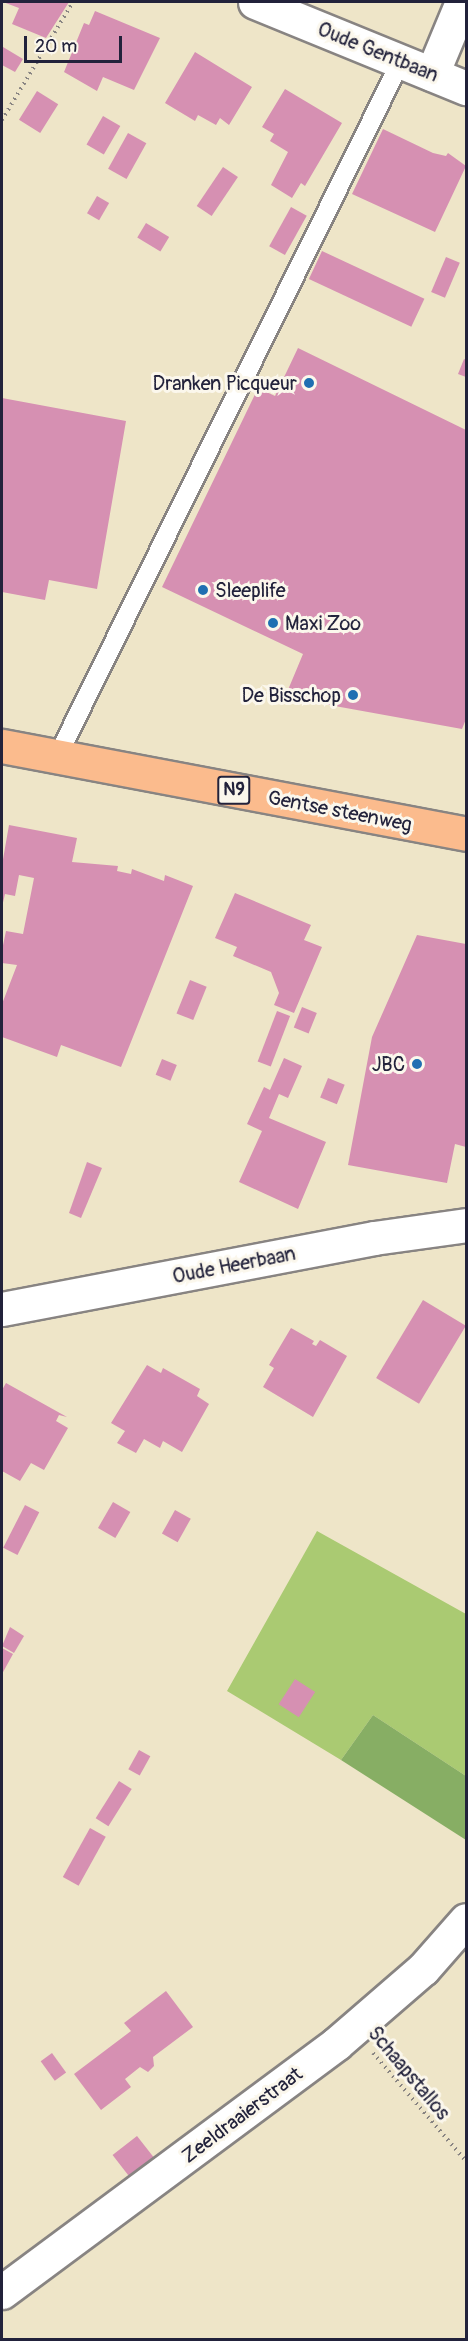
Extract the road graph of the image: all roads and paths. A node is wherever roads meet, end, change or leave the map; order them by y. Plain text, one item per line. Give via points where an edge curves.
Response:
1 (73, 2) edge
2 (255, 2) edge
3 (462, 2) edge
4 (401, 61) junction
5 (432, 74) junction
6 (466, 88) edge
7 (2, 120) edge
8 (2, 746) edge
9 (57, 757) junction
10 (466, 834) edge
11 (466, 1225) edge
12 (2, 1309) edge
13 (466, 1920) edge
14 (353, 2030) junction
15 (466, 2161) edge
16 (2, 2292) edge

1 - 7 path
2 - 4 street, Oude Gentbaan
3 - 5 street
4 - 5 street, Oude Gentbaan
4 - 9 lane
5 - 6 street, Oude Gentbaan
8 - 9 main road, Gentse steenweg / N9
9 - 10 main road, Gentse steenweg / N9
11 - 12 street, Oude Heerbaan via 374,1238
13 - 14 street, Zeeldraaierstraat via 423,1969
14 - 15 path, Schaapstallos
14 - 16 street, Zeeldraaierstraat via 129,2201

